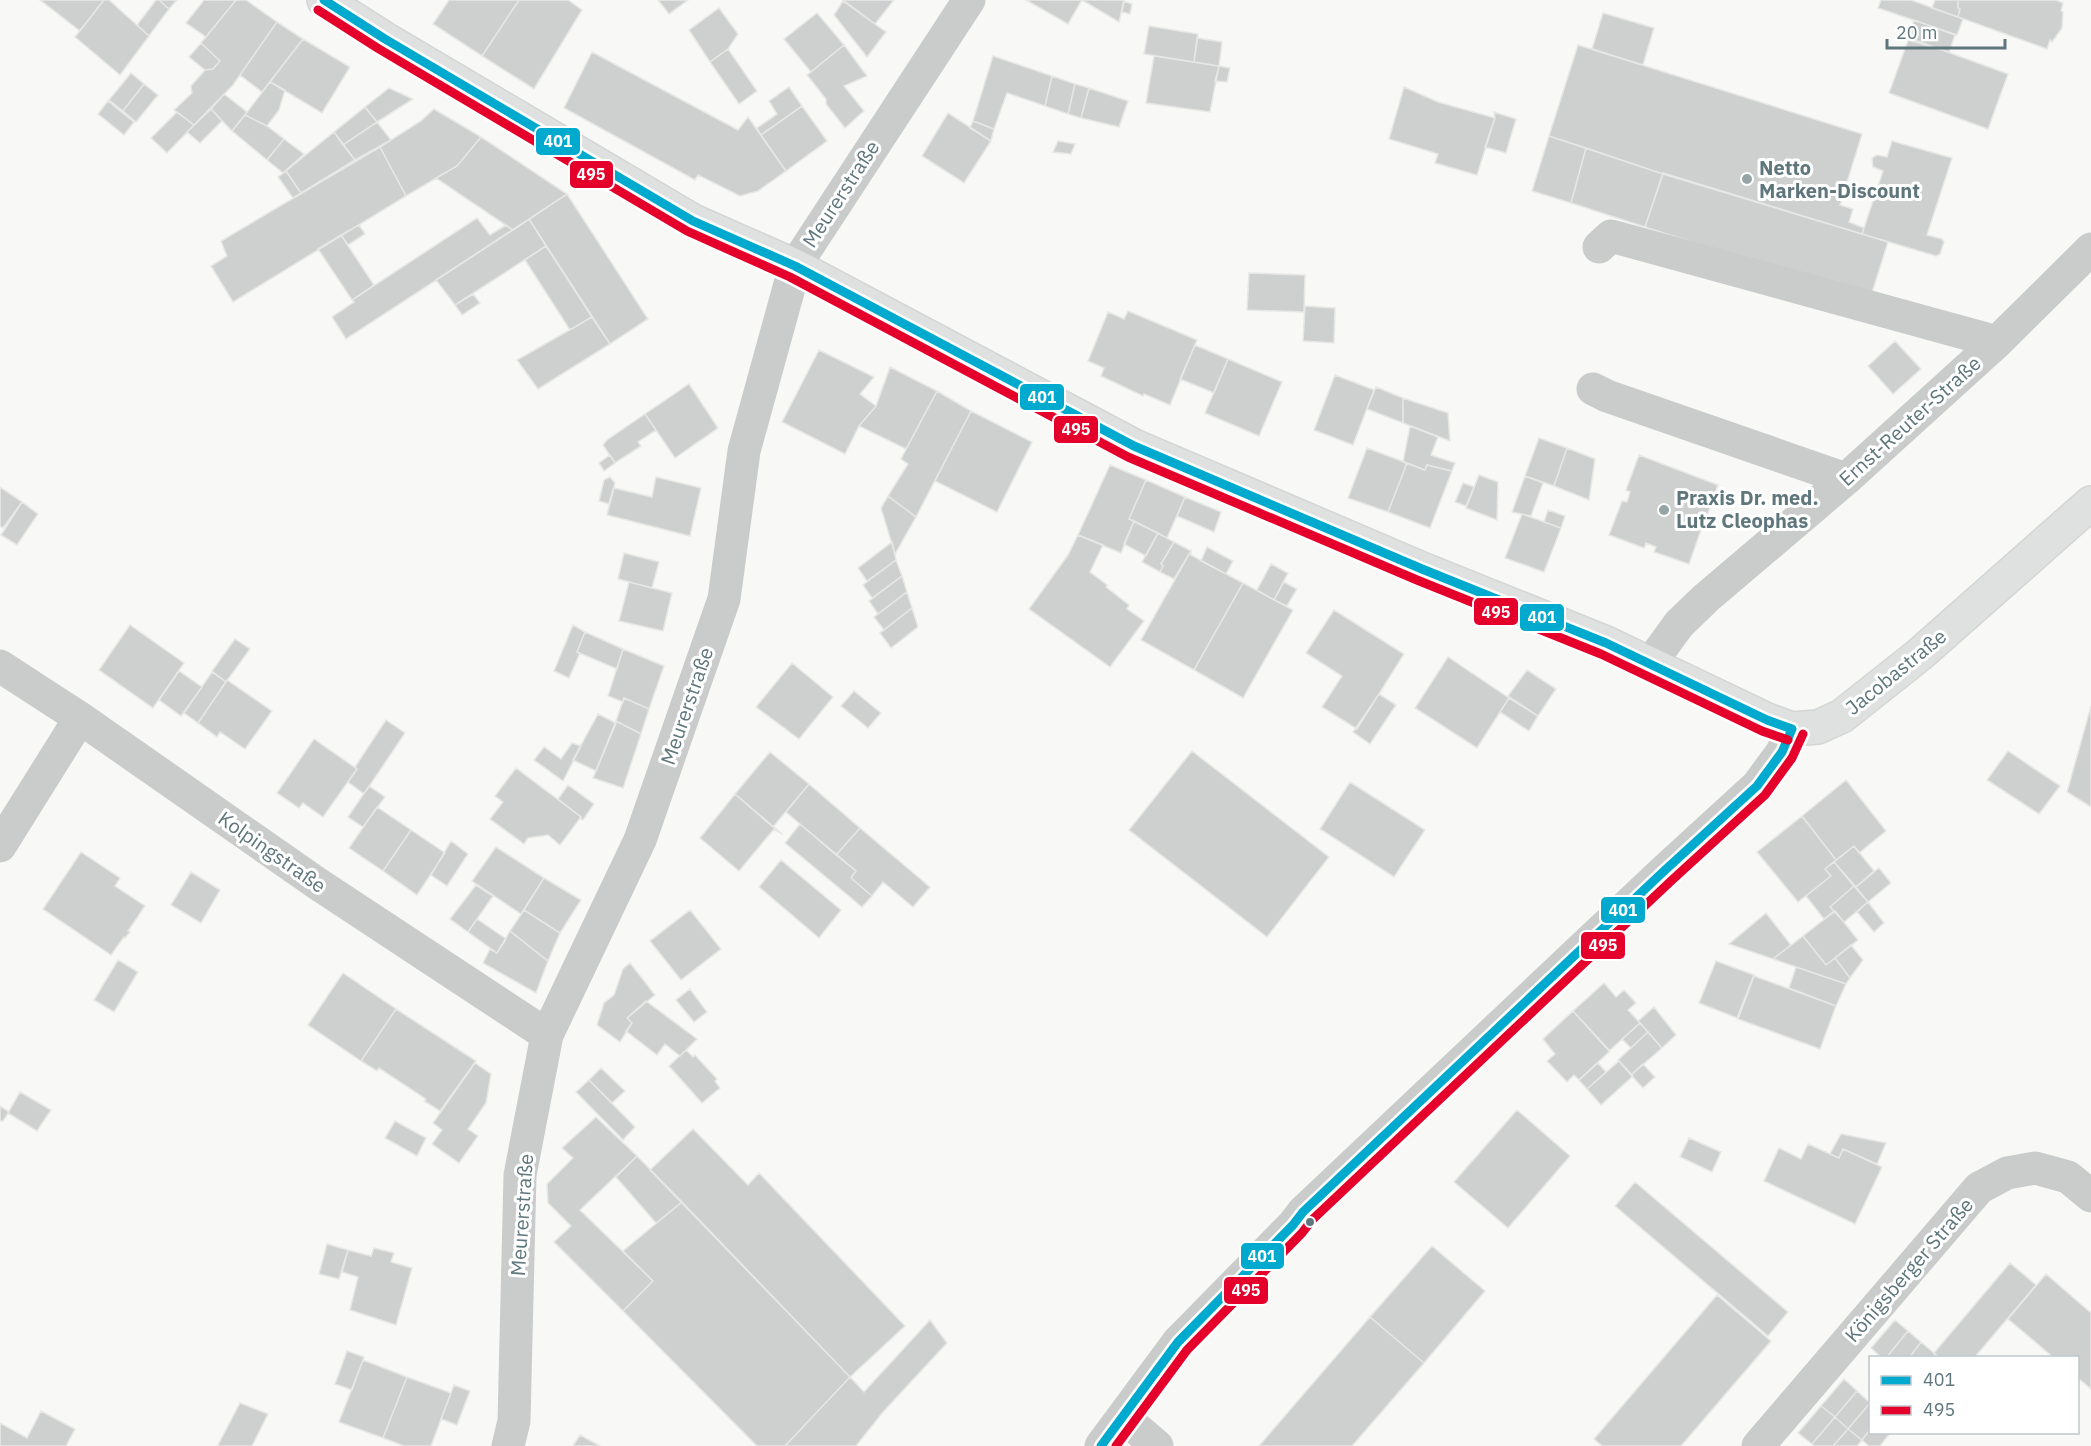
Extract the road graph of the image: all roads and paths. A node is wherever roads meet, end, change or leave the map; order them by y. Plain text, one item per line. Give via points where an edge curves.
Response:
1 (324, 0) edge
2 (969, 0) edge
3 (1599, 247) dead end
4 (2091, 249) edge
5 (795, 266) junction
6 (1997, 342) junction
7 (1593, 389) dead end
8 (1846, 479) junction
9 (2091, 503) edge
10 (1650, 664) junction
11 (0, 666) edge
12 (80, 718) junction
13 (1792, 729) junction
14 (0, 846) edge
15 (547, 1035) junction
16 (2091, 1196) edge
17 (1123, 1417) junction
18 (508, 1446) edge
19 (1101, 1446) edge
20 (1157, 1446) edge
21 (1758, 1446) edge

1 - 5 main road via 693,221
2 - 5 street, Meurerstraße
3 - 6 street via 1611,236
4 - 6 street, Ernst-Reuter-Straße
5 - 10 main road via 1134,446
5 - 15 street, Meurerstraße via 744,451 724,599 640,840
6 - 8 street, Ernst-Reuter-Straße
7 - 8 street
8 - 10 street, Ernst-Reuter-Straße via 1706,598 1680,624
9 - 13 main road, Jacobastraße via 1919,655 1842,716 1818,727
10 - 13 main road
11 - 12 street, Kolpingstraße
12 - 14 street
12 - 15 street, Kolpingstraße via 318,884
13 - 17 street via 1782,752 1757,786 1303,1212 1178,1342
15 - 18 street, Meurerstraße via 520,1175 514,1421
16 - 21 street, Königsberger Straße via 2068,1177 2035,1168 2007,1173 1979,1188
17 - 19 street
17 - 20 street

